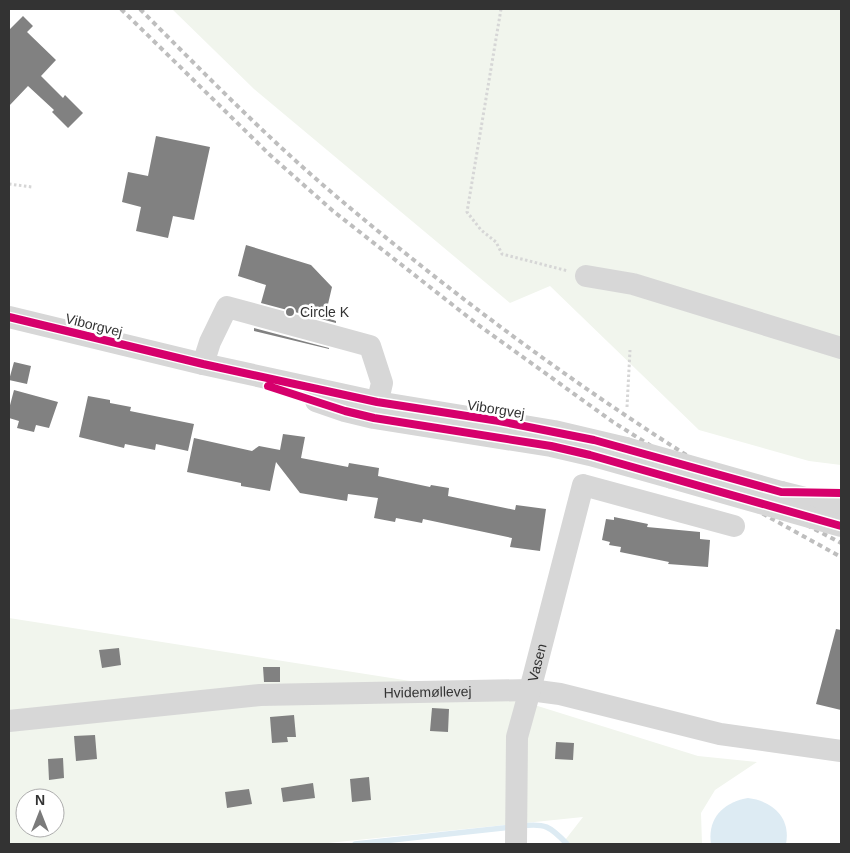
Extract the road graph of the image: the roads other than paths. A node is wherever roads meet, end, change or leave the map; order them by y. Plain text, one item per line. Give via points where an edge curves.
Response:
1 (586, 276) road end
2 (9, 317) edge
3 (841, 348) edge
4 (203, 364) junction
5 (375, 410) junction
6 (592, 448) junction
7 (583, 484) junction
8 (841, 507) edge
9 (734, 526) dead end
10 (841, 526) edge
11 (530, 690) junction
12 (9, 721) edge
13 (841, 751) edge
14 (516, 842) edge

1 - 3 street via 633,284
2 - 4 street, Viborgvej
4 - 5 street, Viborgvej
4 - 5 street via 227,307 370,346 382,383
5 - 6 street, Viborgvej via 542,445
6 - 7 street, Vasen
6 - 8 street, Viborgvej, bridge via 626,448
6 - 10 street, Viborgvej, bridge via 672,478
7 - 9 street
7 - 11 street, Vasen
11 - 12 street, Hvidemøllevej via 260,695
11 - 13 street, Hvidemøllevej via 560,694 720,734
11 - 14 street, Vasen via 516,737

